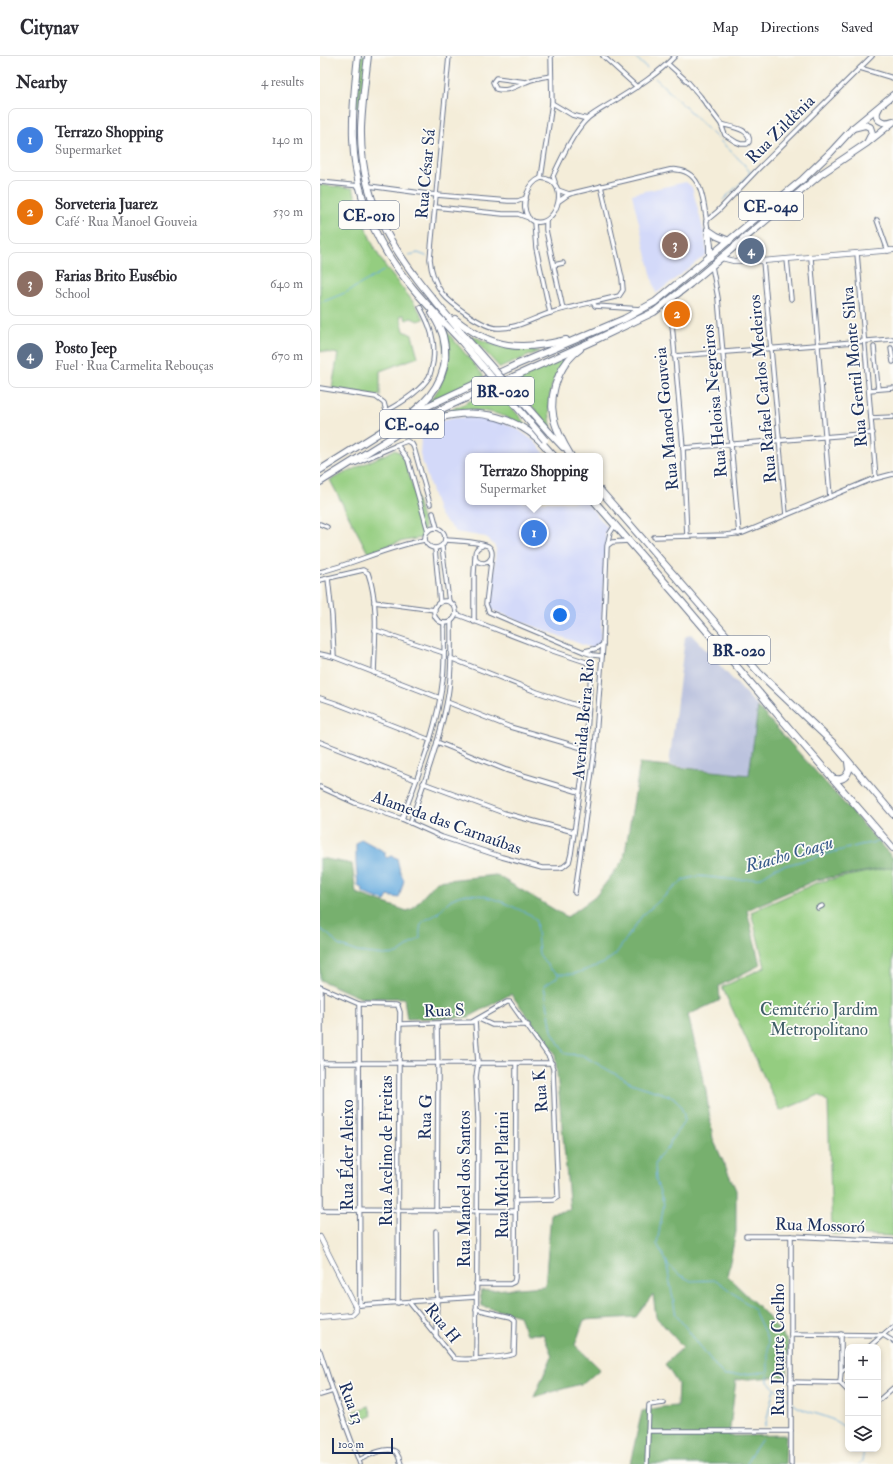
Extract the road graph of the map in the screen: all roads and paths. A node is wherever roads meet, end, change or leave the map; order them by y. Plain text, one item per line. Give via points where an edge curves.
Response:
1 (358, 56) edge
2 (368, 56) edge
3 (448, 56) edge
4 (551, 56) edge
5 (602, 56) edge
6 (675, 56) edge
7 (872, 56) edge
8 (668, 64) junction
9 (860, 68) junction
10 (552, 76) junction
11 (893, 78) edge
12 (526, 82) junction
13 (637, 87) junction
14 (893, 95) edge
15 (552, 103) junction
16 (879, 106) junction
17 (587, 119) junction
18 (893, 122) edge
19 (721, 124) junction
20 (853, 128) junction
21 (867, 143) junction
22 (541, 178) junction
23 (320, 182) edge
24 (555, 182) junction
25 (360, 186) junction
26 (369, 186) junction
27 (601, 186) junction
28 (558, 190) junction
29 (569, 194) junction
30 (436, 195) junction
31 (526, 198) junction
32 (558, 201) junction
33 (435, 207) junction
34 (529, 218) junction
35 (877, 220) dead end
36 (706, 221) junction
37 (534, 222) junction
38 (546, 222) junction
39 (708, 230) junction
40 (729, 241) junction
41 (890, 250) edge
42 (857, 254) junction
43 (710, 257) junction
44 (722, 258) junction
45 (811, 258) junction
46 (787, 260) junction
47 (763, 261) junction
48 (563, 263) dead end
49 (554, 265) junction
50 (712, 266) junction
51 (790, 299) dead end
52 (670, 301) junction
53 (593, 302) junction
54 (437, 303) junction
55 (429, 306) junction
56 (420, 307) dead end
57 (563, 309) junction
58 (644, 309) junction
59 (550, 313) junction
60 (592, 332) junction
61 (893, 338) edge
62 (463, 339) junction
63 (595, 340) junction
64 (865, 341) junction
65 (819, 344) junction
66 (874, 347) dead end
67 (771, 348) junction
68 (891, 348) dead end
69 (723, 351) junction
70 (674, 356) junction
71 (893, 362) edge
72 (320, 388) edge
73 (893, 388) edge
74 (878, 389) junction
75 (869, 390) junction
76 (386, 411) junction
77 (893, 417) edge
78 (871, 418) junction
79 (390, 426) junction
80 (409, 426) junction
81 (873, 433) junction
82 (826, 437) junction
83 (780, 441) junction
84 (731, 444) junction
85 (396, 446) junction
86 (683, 448) junction
87 (551, 453) edge
88 (556, 453) edge
89 (567, 453) edge
90 (568, 453) edge
91 (320, 470) edge
92 (336, 471) junction
93 (893, 474) edge
94 (876, 478) junction
95 (320, 482) edge
96 (603, 493) edge
97 (830, 497) junction
98 (430, 504) dead end
99 (598, 505) edge
100 (433, 513) dead end
101 (786, 515) junction
102 (320, 524) edge
103 (615, 525) junction
104 (327, 527) dead end
105 (437, 528) junction
106 (428, 531) junction
107 (739, 534) junction
108 (687, 536) junction
109 (654, 537) dead end
110 (425, 540) junction
111 (446, 540) junction
112 (629, 541) junction
113 (467, 543) junction
114 (483, 545) junction
115 (607, 546) junction
116 (442, 547) junction
117 (435, 549) junction
118 (476, 550) junction
119 (475, 557) junction
120 (492, 557) junction
121 (485, 563) junction
122 (320, 572) edge
123 (444, 572) junction
124 (437, 573) junction
125 (490, 573) junction
126 (328, 578) junction
127 (320, 580) edge
128 (446, 585) junction
129 (438, 586) junction
130 (374, 602) junction
131 (448, 602) junction
132 (440, 603) junction
133 (703, 608) junction
134 (435, 610) junction
135 (456, 614) junction
136 (695, 618) junction
137 (451, 621) junction
138 (474, 622) junction
139 (444, 623) junction
140 (375, 630) junction
141 (603, 644) junction
142 (584, 652) junction
143 (444, 653) junction
144 (320, 654) edge
145 (602, 656) junction
146 (334, 657) junction
147 (450, 658) junction
148 (374, 672) junction
149 (443, 679) junction
150 (449, 680) junction
151 (320, 698) edge
152 (440, 698) junction
153 (447, 702) junction
154 (588, 709) junction
155 (436, 720) junction
156 (442, 721) junction
157 (430, 740) junction
158 (320, 742) edge
159 (437, 742) junction
160 (586, 749) junction
161 (425, 760) junction
162 (847, 761) junction
163 (431, 762) junction
164 (832, 778) junction
165 (416, 780) junction
166 (424, 783) junction
167 (320, 787) edge
168 (579, 792) junction
169 (893, 814) edge
170 (402, 819) junction
171 (410, 822) junction
172 (574, 832) junction
173 (893, 848) edge
174 (575, 893) dead end
175 (320, 988) edge
176 (506, 1002) joint
177 (359, 1004) junction
178 (477, 1020) junction
179 (400, 1024) junction
180 (437, 1024) junction
181 (528, 1025) junction
182 (359, 1062) junction
183 (398, 1062) junction
184 (320, 1063) edge
185 (437, 1063) junction
186 (478, 1063) junction
187 (552, 1063) junction
188 (516, 1064) junction
189 (320, 1162) edge
190 (515, 1201) junction
191 (320, 1210) edge
192 (360, 1210) junction
193 (437, 1210) junction
194 (399, 1211) junction
195 (477, 1211) junction
196 (515, 1211) junction
197 (436, 1231) dead end
198 (746, 1236) dead end
199 (791, 1236) junction
200 (320, 1237) edge
201 (893, 1241) edge
202 (476, 1284) junction
203 (476, 1297) junction
204 (437, 1299) junction
205 (409, 1302) junction
206 (398, 1303) junction
207 (360, 1305) junction
208 (355, 1306) junction
209 (476, 1309) junction
210 (320, 1318) edge
211 (893, 1326) edge
212 (791, 1334) junction
213 (841, 1334) junction
214 (883, 1335) junction
215 (436, 1336) junction
216 (893, 1341) edge
217 (872, 1344) edge
218 (320, 1351) edge
219 (476, 1358) junction
220 (845, 1369) edge
221 (841, 1372) junction
222 (790, 1382) junction
223 (840, 1383) junction
224 (845, 1388) edge
225 (893, 1388) edge
226 (333, 1391) junction
227 (320, 1395) edge
228 (881, 1398) edge
229 (664, 1403) dead end
230 (648, 1431) junction
231 (791, 1431) junction
232 (359, 1462) edge
233 (401, 1464) edge
234 (647, 1464) edge
235 (791, 1464) edge

1 - 25 highway, CE-010 via 353,137
2 - 26 highway, CE-010 via 361,129
3 - 30 street, Rua César Sá
4 - 10 street
5 - 13 street
6 - 8 street
7 - 9 street, Rua Zildênia
8 - 13 street
8 - 19 street via 688,82
9 - 11 street
9 - 36 street, Rua Zildênia
10 - 12 street
10 - 15 street
12 - 12 street via 496,78 493,82 496,89 504,91
13 - 17 street
14 - 16 highway, CE-040
15 - 17 street via 572,115
15 - 22 street
16 - 18 highway via 876,112 878,120
16 - 20 highway, CE-040
17 - 24 street via 562,158 553,176
18 - 21 highway, CE-040
19 - 19 street via 725,135 732,140 741,144 750,142 747,132
20 - 21 highway via 865,125 870,127 872,132
20 - 40 highway, CE-040 via 803,179
21 - 44 highway, CE-040 via 821,174
22 - 24 street
22 - 31 street via 530,186
23 - 25 street
24 - 28 street
25 - 55 highway, CE-010 via 374,228 387,252
26 - 30 street
26 - 54 highway, CE-010 via 375,208 390,240
27 - 29 street
27 - 36 street via 677,169 685,172 700,185
27 - 53 street, Rua César Sá via 623,290 619,296
28 - 29 street
28 - 32 street
29 - 32 street
30 - 31 street via 508,201
30 - 33 street, Rua César Sá
31 - 34 street
32 - 38 street
33 - 34 street via 518,214
33 - 59 street, Rua César Sá via 430,259 434,279 452,303 491,327 518,325
34 - 37 street
35 - 41 street
36 - 39 street
37 - 38 street
37 - 59 street via 536,248
38 - 49 street
39 - 40 highway
39 - 43 highway
40 - 43 highway, CE-040
41 - 42 street
42 - 45 street
42 - 64 street, Rua Gentil Monte Silva
43 - 58 highway, CE-040 via 679,284
44 - 47 street via 734,261
44 - 50 highway, CE-040
45 - 46 street
45 - 65 street
46 - 47 street
46 - 51 street
47 - 67 street, Rua Rafael Carlos Medeiros
48 - 49 street
49 - 57 street
50 - 52 highway, CE-040
50 - 69 street, Rua Heloisa Negreiros
52 - 63 highway, CE-040 via 644,318
52 - 70 street, Rua Manoel Gouveia
53 - 57 street, Rua César Sá
53 - 58 street via 595,306
54 - 60 highway via 464,328 488,340 512,346 540,346
54 - 62 highway, BR-020
55 - 62 highway, BR-020
55 - 79 highway, CE-010 via 443,335 445,356 440,380 424,402
56 - 76 street via 430,326 433,339 434,352 430,375 411,396
57 - 59 street, Rua César Sá
58 - 60 highway, CE-040
60 - 79 highway, CE-040 via 502,371
61 - 64 street
62 - 88 highway, BR-020, bridge
62 - 89 highway, BR-020, bridge
63 - 80 highway, CE-040
63 - 90 highway, BR-020 via 565,363 554,389 552,408 555,427
64 - 65 street
64 - 75 street, Rua Gentil Monte Silva
65 - 67 street
65 - 82 street
66 - 74 street
67 - 69 street
67 - 83 street, Rua Rafael Carlos Medeiros
68 - 71 street
69 - 70 street
69 - 84 street, Rua Heloisa Negreiros
70 - 86 street, Rua Manoel Gouveia
72 - 76 street via 376,397 384,403
73 - 74 street
74 - 75 street
75 - 78 street, Rua Gentil Monte Silva
76 - 79 street
77 - 78 street
78 - 81 street, Rua Gentil Monte Silva
79 - 91 highway, CE-040
80 - 87 highway via 456,414 494,416 524,429
80 - 92 highway, CE-040
81 - 82 street
81 - 94 street, Rua Gentil Monte Silva
82 - 83 street
82 - 97 street
83 - 84 street
83 - 101 street, Rua Rafael Carlos Medeiros
84 - 86 street
84 - 107 street, Rua Heloisa Negreiros
85 - 92 street
85 - 98 street via 407,441 412,444
85 - 106 street via 408,460
86 - 108 street, Rua Manoel Gouveia
92 - 95 highway, CE-040
93 - 94 street
94 - 97 street
96 - 133 highway, BR-020
97 - 101 street
99 - 103 highway, BR-020
100 - 105 street
101 - 107 street
102 - 104 street
103 - 112 highway, BR-020
103 - 115 street, Avenida Beira Rio
105 - 106 street
105 - 111 street via 443,531
106 - 110 street
107 - 108 street
108 - 109 street
110 - 117 street via 429,547
110 - 122 street via 401,545
111 - 113 street
111 - 116 street
112 - 115 street via 612,542
112 - 136 highway, BR-020
113 - 114 street
113 - 118 street
114 - 118 street
114 - 120 street via 491,549
115 - 141 street, Avenida Beira Rio
116 - 117 street
116 - 123 street
117 - 124 street
118 - 119 street
119 - 121 street via 477,561
119 - 138 street
120 - 121 street
120 - 125 street
121 - 125 street
123 - 124 street
123 - 128 street
124 - 129 street
125 - 142 street via 486,604 488,612
126 - 127 street
126 - 130 street via 365,570 369,576
126 - 146 street
128 - 129 street
128 - 131 street
129 - 132 street
130 - 134 street
130 - 140 street
131 - 132 street
131 - 135 street via 455,608
132 - 134 street
133 - 136 highway
133 - 162 highway, BR-020 via 760,674 828,738
134 - 139 street via 438,620
135 - 137 street
135 - 138 street
136 - 164 highway, BR-020
137 - 139 street
137 - 147 street
138 - 154 street via 586,662 591,671
139 - 143 street
140 - 143 street
140 - 148 street
141 - 142 street
141 - 145 street, Avenida Beira Rio
142 - 145 street
143 - 149 street
144 - 146 street
145 - 174 street, Avenida Beira Rio via 595,749
146 - 148 street
147 - 150 street
147 - 154 street
148 - 152 street
149 - 150 street
149 - 152 street
150 - 153 street
151 - 157 street
152 - 155 street
153 - 156 street
153 - 160 street via 510,727
154 - 160 street
155 - 156 street
155 - 157 street
156 - 159 street
157 - 161 street
158 - 165 street
159 - 163 street
159 - 168 street via 506,770
160 - 168 street
161 - 163 street
161 - 165 street
162 - 164 highway via 849,770 846,776 840,780
162 - 169 highway, BR-020
163 - 166 street
164 - 173 highway, BR-020
165 - 170 street
166 - 171 street
166 - 172 street via 504,813
167 - 170 street, Alameda das Carnaúbas via 355,803
168 - 172 street
170 - 171 street, Alameda das Carnaúbas
171 - 172 street, Alameda das Carnaúbas via 442,837 549,869 566,865 571,858
175 - 177 street
175 - 184 street
176 - 178 street, Rua S
176 - 181 street, Rua K via 512,1003
177 - 179 street, Rua Acelino de Freitas via 398,1006
177 - 182 street, Rua Éder Aleixo
178 - 180 street, Rua S via 470,1023
178 - 181 street via 492,1025
178 - 186 street, Rua Manoel dos Santos
179 - 180 street, Rua S
179 - 183 street, Rua Acelino de Freitas
180 - 185 street, Rua G
181 - 187 street, Rua K
182 - 183 street
182 - 184 street
182 - 192 street, Rua Éder Aleixo
183 - 185 street
183 - 194 street, Rua Acelino de Freitas
184 - 189 street
185 - 186 street
185 - 193 street, Rua G
186 - 188 street
186 - 195 street, Rua Manoel dos Santos
187 - 188 street
187 - 190 street, Rua K via 558,1195 553,1200
188 - 190 street, Rua Michel Platini
189 - 191 street
190 - 196 street, Rua Michel Platini
191 - 192 street
192 - 194 street
192 - 207 street, Rua Éder Aleixo
193 - 194 street
193 - 195 street
194 - 206 street, Rua Acelino de Freitas
195 - 196 street
195 - 202 street, Rua Manoel dos Santos
196 - 202 street, Rua Michel Platini via 514,1282
197 - 204 street
198 - 199 street, Rua Mossoró
199 - 201 street, Rua Mossoró
199 - 212 street, Rua Duarte Coelho
200 - 208 street
202 - 203 street, Rua Manoel dos Santos
203 - 204 street
203 - 209 street, Rua Manoel dos Santos
204 - 205 street
204 - 215 street
205 - 206 street
205 - 215 street, Rua H
206 - 207 street
207 - 208 street
208 - 210 street via 356,1311 352,1315
209 - 219 street, Rua Manoel dos Santos
209 - 219 street via 512,1317 515,1320 513,1355
211 - 214 street
212 - 213 street
212 - 222 street, Rua Duarte Coelho
213 - 214 street
213 - 221 street
214 - 216 street
214 - 217 street
215 - 219 street, Rua H via 452,1356 458,1359
218 - 226 street, Rua 13
220 - 221 street
221 - 223 street
222 - 223 street
222 - 231 street, Rua Duarte Coelho
223 - 224 street
225 - 228 street
226 - 227 street
226 - 232 street, Rua 13
229 - 230 street via 649,1405
230 - 231 street
230 - 234 street
231 - 235 street, Rua Duarte Coelho
232 - 233 street via 381,1451 392,1450

